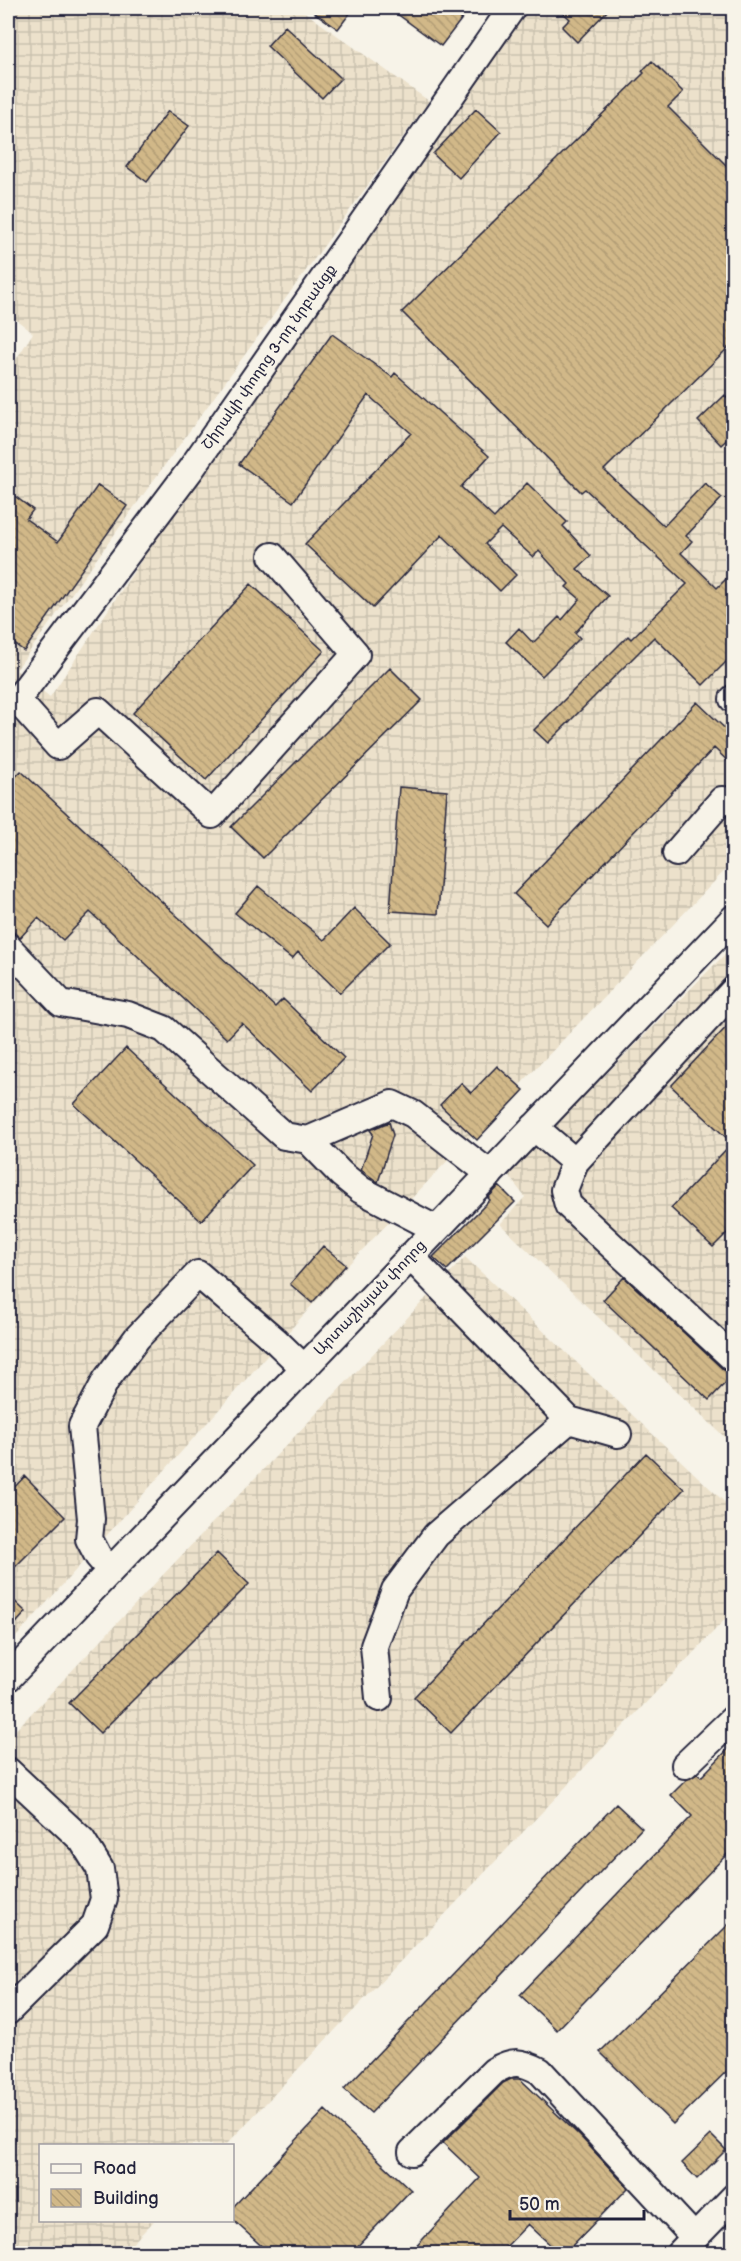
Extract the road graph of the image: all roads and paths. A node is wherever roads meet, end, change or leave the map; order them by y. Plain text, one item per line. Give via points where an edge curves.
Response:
1 (512, 8) edge
2 (272, 556) dead end
3 (734, 801) edge
4 (676, 853) dead end
5 (734, 918) edge
6 (8, 947) edge
7 (734, 990) edge
8 (534, 1127) junction
9 (308, 1140) junction
10 (575, 1162) junction
11 (490, 1174) junction
12 (436, 1229) junction
13 (410, 1256) junction
14 (734, 1359) edge
15 (304, 1368) junction
16 (569, 1420) junction
17 (618, 1434) dead end
18 (111, 1570) junction
19 (8, 1678) edge
20 (379, 1698) dead end
21 (734, 1718) edge
22 (685, 1765) dead end
23 (8, 1771) edge
24 (8, 2011) edge
25 (412, 2152) dead end
26 (734, 2197) edge
27 (687, 2246) edge

1 - 2 street, Շիրակի փողոց 3-րդ նրբանցք via 191,469 17,700 58,746 98,711 212,815 356,654
3 - 4 street via 722,800
5 - 8 street, Արտաշիսյան փողոց
6 - 9 street via 61,1003 128,1015 164,1029 284,1136
7 - 10 street
8 - 10 street
8 - 11 street, Արտաշիսյան փողոց
9 - 11 street via 392,1104 413,1114
9 - 12 street via 361,1190
10 - 14 street via 564,1190 568,1205
11 - 12 street, Արտաշիսյան փողոց
12 - 13 street, Արտաշիսյան փողոց
13 - 15 street, Արտաշիսյան փողոց
13 - 16 street
15 - 18 street, Արտաշիսյան փողոց
15 - 18 street via 198,1274 190,1282 137,1338 106,1380 82,1426 91,1519 89,1539
16 - 17 street
16 - 20 street via 436,1534 395,1590 374,1646
18 - 19 street, Արտաշիսյան փողոց
21 - 22 street
23 - 24 street via 82,1840 100,1869 104,1899 95,1925
25 - 27 street via 494,2072 507,2064 524,2062 540,2071
26 - 27 street

